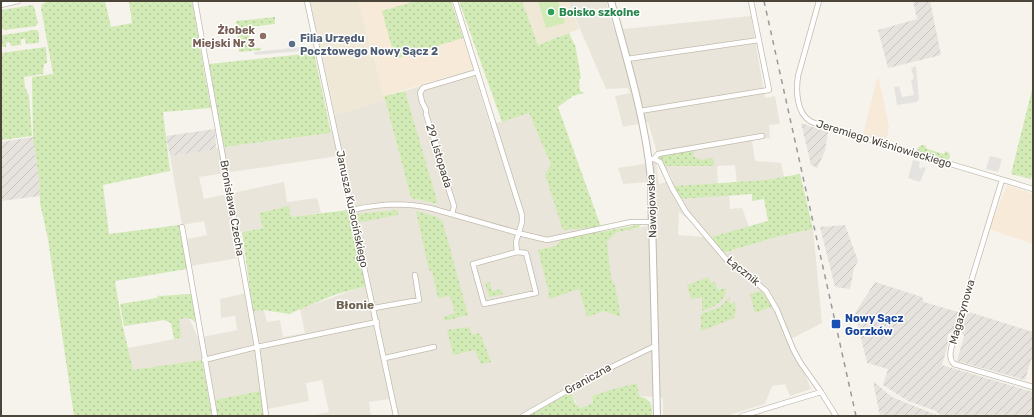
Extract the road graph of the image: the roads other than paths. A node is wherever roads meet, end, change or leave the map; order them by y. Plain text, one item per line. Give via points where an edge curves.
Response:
1 (18, 1) edge
2 (195, 1) edge
3 (307, 1) edge
4 (455, 1) edge
5 (611, 1) edge
6 (751, 1) edge
7 (819, 1) edge
8 (1, 5) edge
9 (758, 40) junction
10 (627, 59) junction
11 (477, 72) junction
12 (640, 111) junction
13 (762, 136) dead end
14 (652, 159) junction
15 (1002, 180) junction
16 (1033, 189) edge
17 (352, 210) junction
18 (452, 214) junction
19 (652, 222) junction
20 (182, 227) dead end
21 (518, 233) junction
22 (517, 252) junction
23 (415, 275) dead end
24 (374, 308) junction
25 (377, 322) junction
26 (655, 346) junction
27 (257, 347) junction
28 (434, 347) dead end
29 (385, 358) junction
30 (204, 360) junction
31 (1033, 387) edge
32 (821, 392) junction
33 (215, 416) edge
34 (266, 416) edge
35 (396, 416) edge
36 (523, 416) edge
37 (656, 416) edge
38 (742, 416) edge
39 (836, 416) edge

1 - 8 street
2 - 27 street, Bronisława Czecha
3 - 17 street, Janusza Kusocińskiego
4 - 11 street
5 - 10 street, Nawojowska
6 - 9 street
7 - 15 street, Jeremiego Wiśniowieckiego via 797,85 800,106 809,120
9 - 10 street
9 - 12 street via 769,90
10 - 12 street, Nawojowska
11 - 18 street, 29 Listopada via 423,88 420,93 443,172 448,180 454,206
11 - 21 street via 522,215
12 - 14 street, Nawojowska
13 - 14 street via 658,154
14 - 19 street, Nawojowska
14 - 32 street, Łącznik via 660,162 686,212 725,258 766,291 800,362
15 - 16 street, Jeremiego Wiśniowieckiego
15 - 31 street, Magazynowa via 954,337 950,360 954,364
17 - 18 street via 377,205 404,204
17 - 24 street, Janusza Kusocińskiego
18 - 21 street
19 - 21 street via 631,222 547,240
19 - 26 street, Nawojowska
20 - 30 street
21 - 22 street
22 - 22 street via 473,264 484,304 536,293 526,253
23 - 24 street via 419,300
24 - 25 street, Janusza Kusocińskiego
25 - 27 street
25 - 29 street, Janusza Kusocińskiego
26 - 36 street, Graniczna via 593,376
26 - 37 street, Nawojowska
27 - 30 street
27 - 34 street, Bronisława Czecha
28 - 29 street
29 - 35 street, Janusza Kusocińskiego
30 - 33 street
32 - 38 street
32 - 39 street, Łącznik

